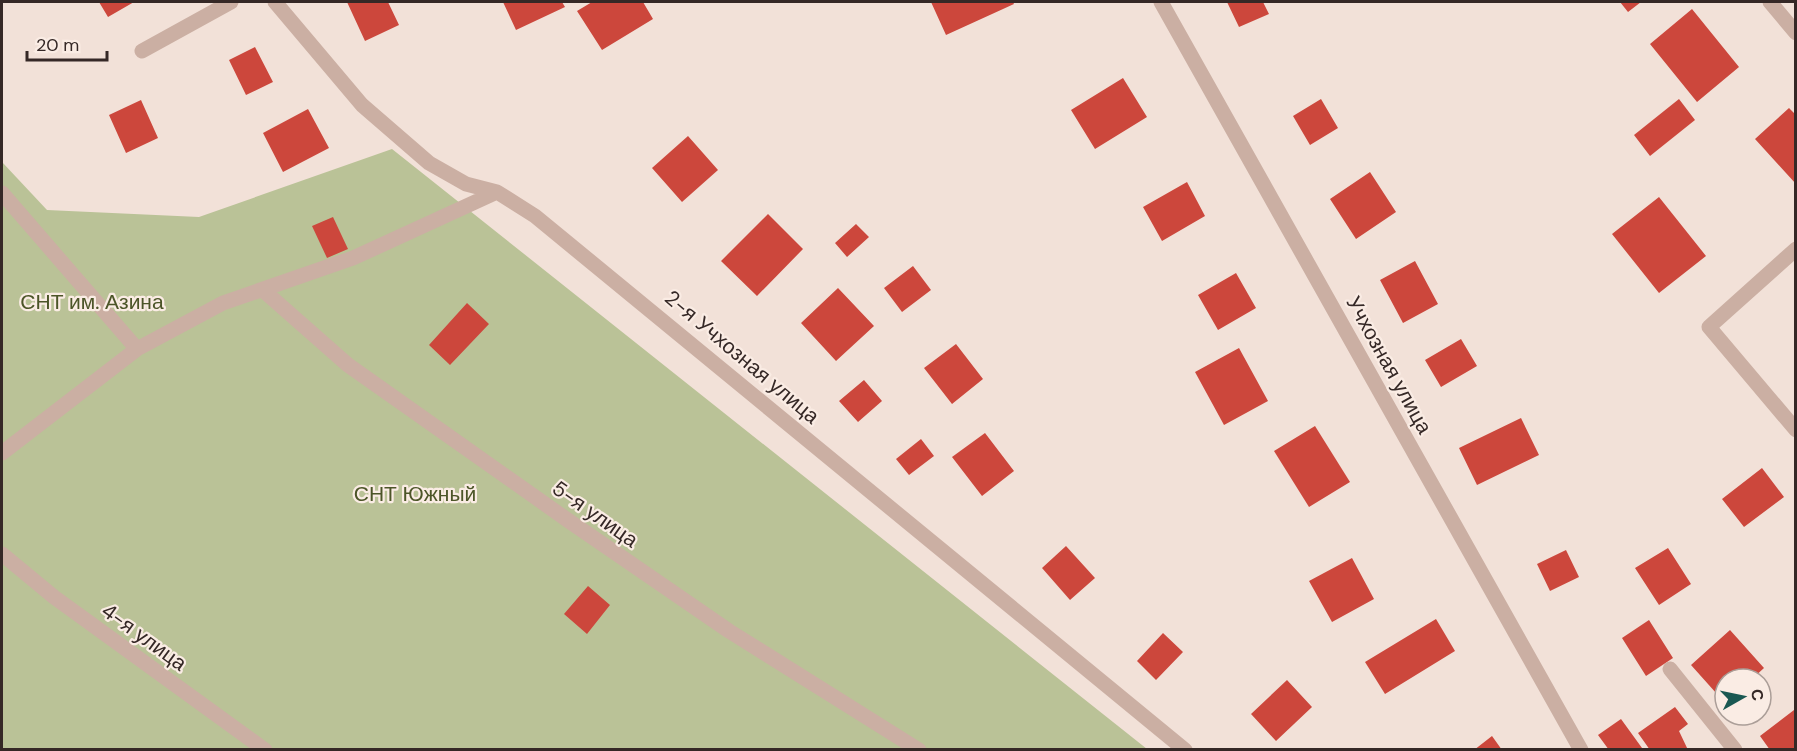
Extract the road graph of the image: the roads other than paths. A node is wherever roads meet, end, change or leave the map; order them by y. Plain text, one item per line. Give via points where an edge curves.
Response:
1 (231, 2) edge
2 (275, 2) edge
3 (1161, 2) edge
4 (1770, 2) edge
5 (1796, 33) edge
6 (142, 51) dead end
7 (497, 192) junction
8 (2, 193) edge
9 (1796, 249) edge
10 (264, 291) junction
11 (137, 349) junction
12 (1796, 430) edge
13 (2, 453) edge
14 (2, 554) edge
15 (1670, 669) dead end
16 (1581, 749) edge
17 (265, 750) edge
18 (919, 750) edge
19 (1185, 750) edge
20 (1735, 750) edge

1 - 6 street
2 - 7 street, 2-я Учхозная улица via 362,105 429,164 466,184
3 - 16 street, Учхозная улица
4 - 5 street
7 - 10 street via 353,258
7 - 19 street, 2-я Учхозная улица via 536,216
8 - 11 street
9 - 12 street via 1709,327
10 - 11 street via 224,303
10 - 18 street, 5-я улица via 348,365 568,521 729,631
11 - 13 street
14 - 17 street, 4-я улица via 54,597
15 - 20 street

